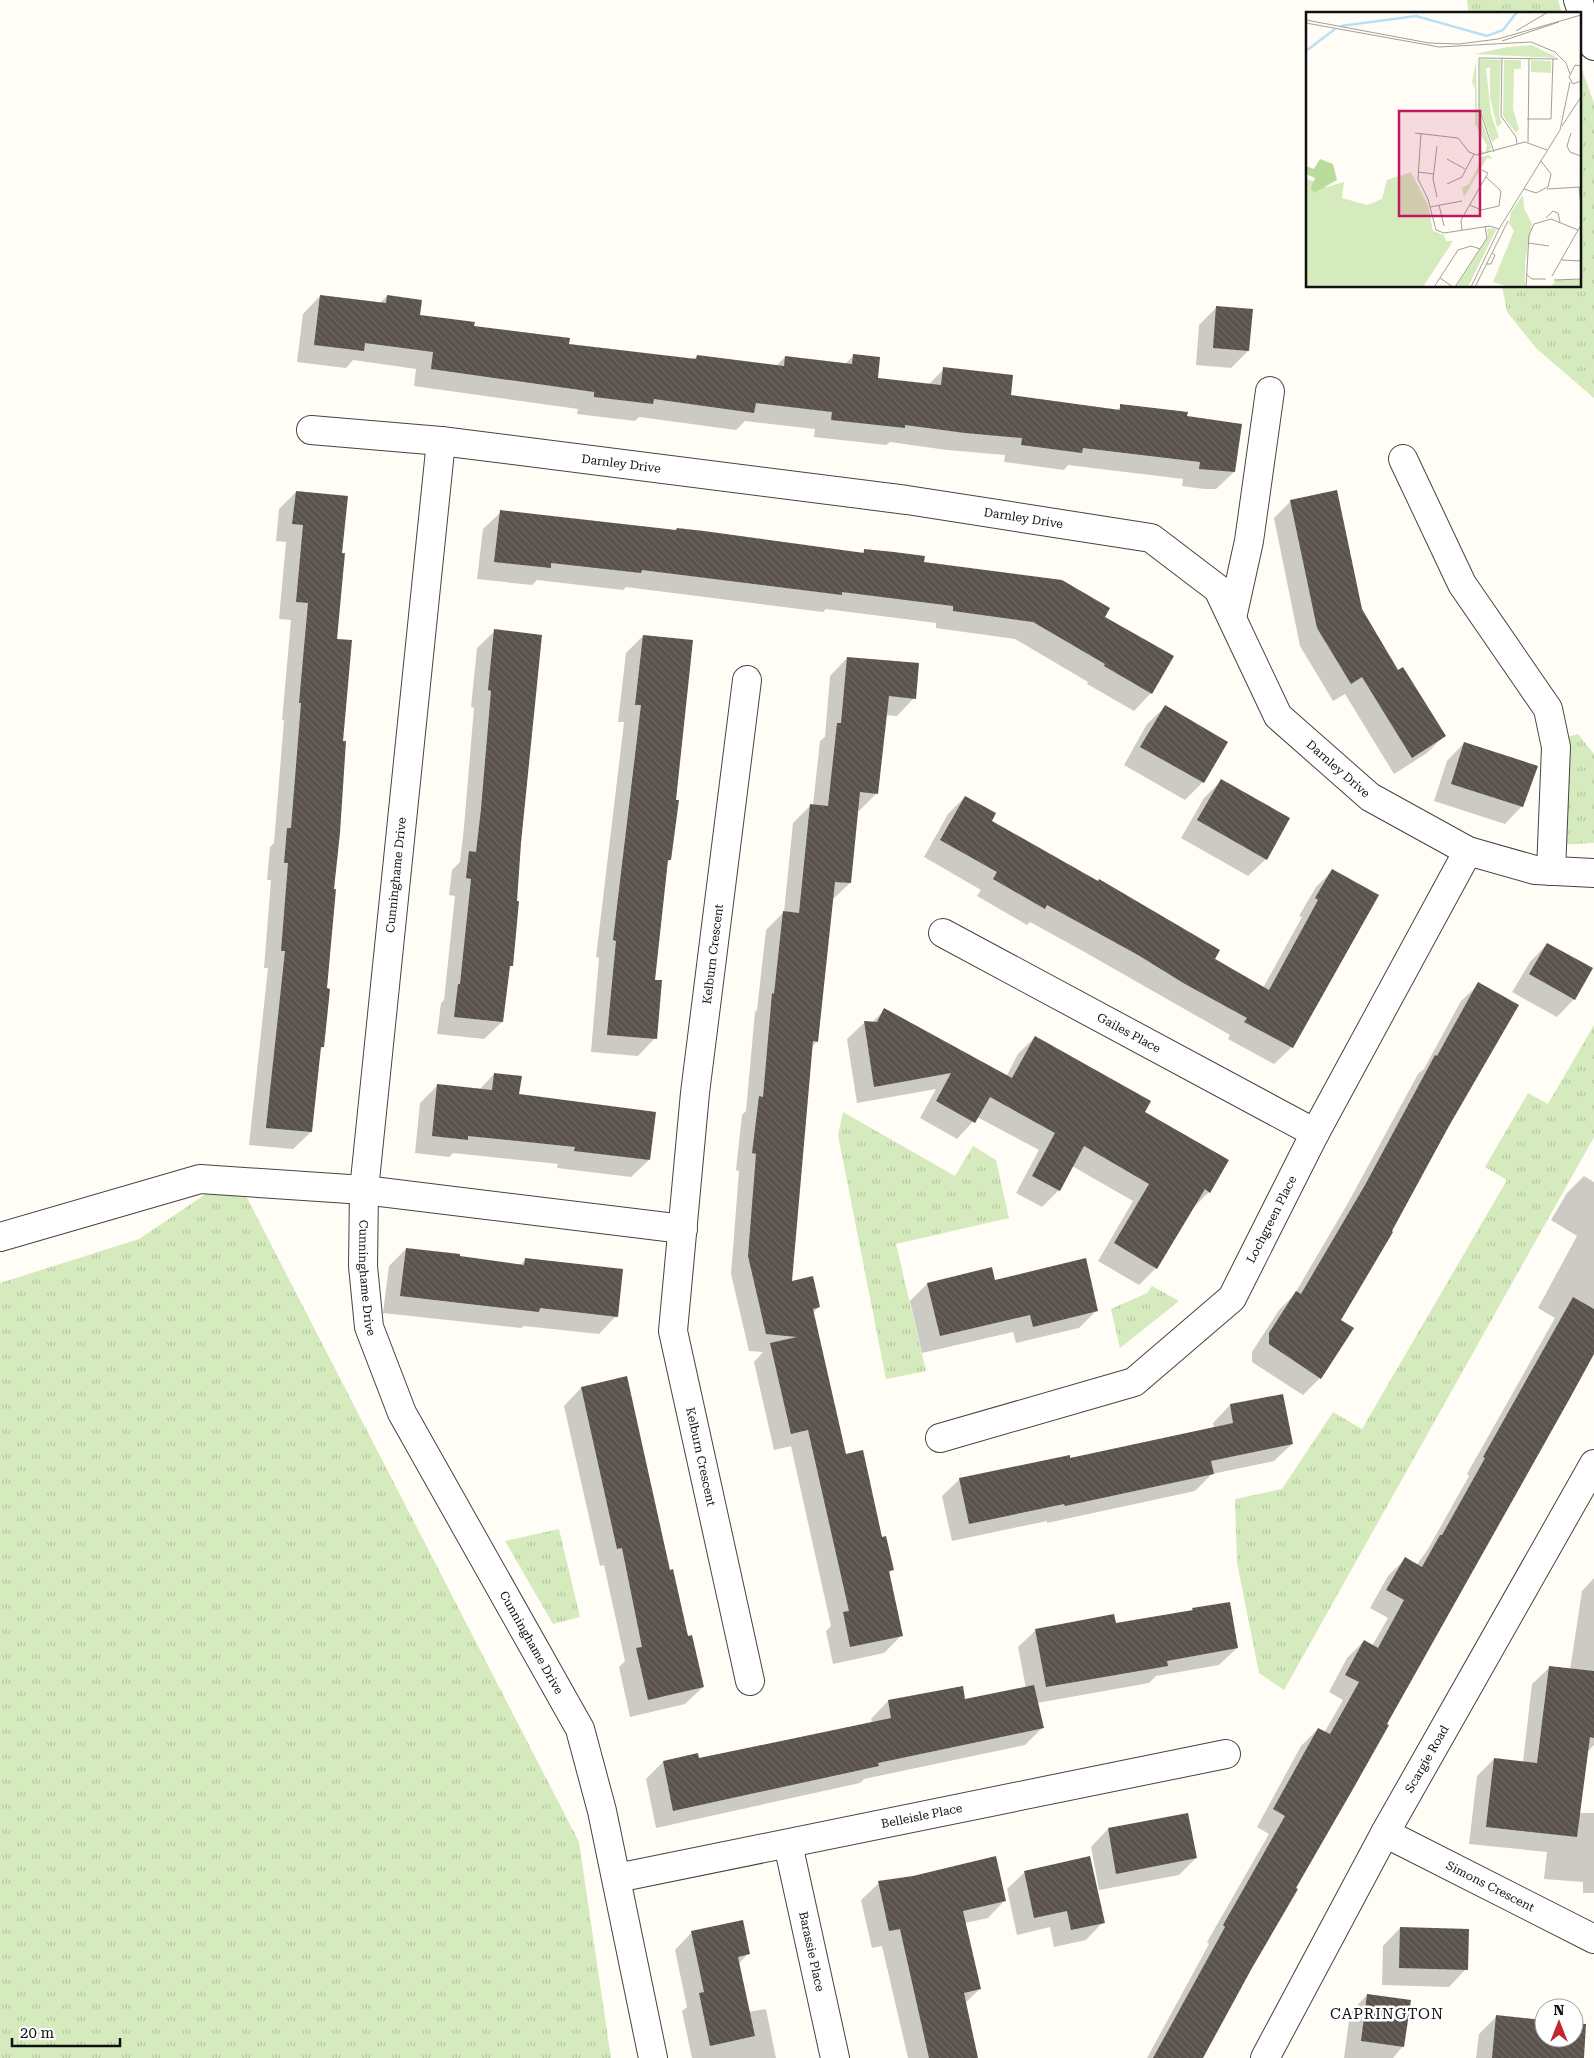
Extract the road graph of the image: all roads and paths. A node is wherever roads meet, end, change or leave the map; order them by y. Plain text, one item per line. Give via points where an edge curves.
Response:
1 (1578, 0) edge
2 (1594, 46) edge
3 (1270, 391) dead end
4 (311, 430) dead end
5 (441, 441) junction
6 (1403, 460) dead end
7 (1232, 618) junction
8 (747, 680) dead end
9 (1468, 851) junction
10 (1551, 872) junction
11 (1594, 873) edge
12 (943, 933) dead end
13 (1315, 1133) junction
14 (364, 1190) junction
15 (683, 1229) junction
16 (0, 1237) edge
17 (940, 1438) dead end
18 (1594, 1464) edge
19 (750, 1681) dead end
20 (1226, 1754) dead end
21 (1385, 1833) junction
22 (788, 1844) junction
23 (617, 1878) junction
24 (1594, 1939) edge
25 (653, 2058) edge
26 (835, 2058) edge
27 (1265, 2058) edge

1 - 2 street
3 - 7 street via 1249,541
4 - 5 street, Darnley Drive
5 - 7 street, Darnley Drive via 907,500 1151,538 1218,589
5 - 14 street, Cunninghame Drive
6 - 10 street via 1462,584 1548,710 1556,746
7 - 9 street, Darnley Drive via 1278,716 1370,797
8 - 15 street, Kelburn Crescent via 696,1093
9 - 10 street, Darnley Drive
9 - 13 street, Lochgreen Place
10 - 11 street, Darnley Drive
12 - 13 street, Gailes Place
13 - 17 street, Lochgreen Place via 1232,1298 1134,1382
14 - 15 street
14 - 16 street via 200,1180
14 - 23 street, Cunninghame Drive via 363,1266 369,1327 402,1413 580,1729
15 - 19 street, Kelburn Crescent via 674,1331
18 - 21 street, Scargie Road
20 - 22 street, Belleisle Place
21 - 24 street, Simons Crescent
21 - 27 street, Scargie Road
22 - 23 street, Belleisle Place
22 - 26 street, Barassie Place
23 - 25 street, Cunninghame Drive

